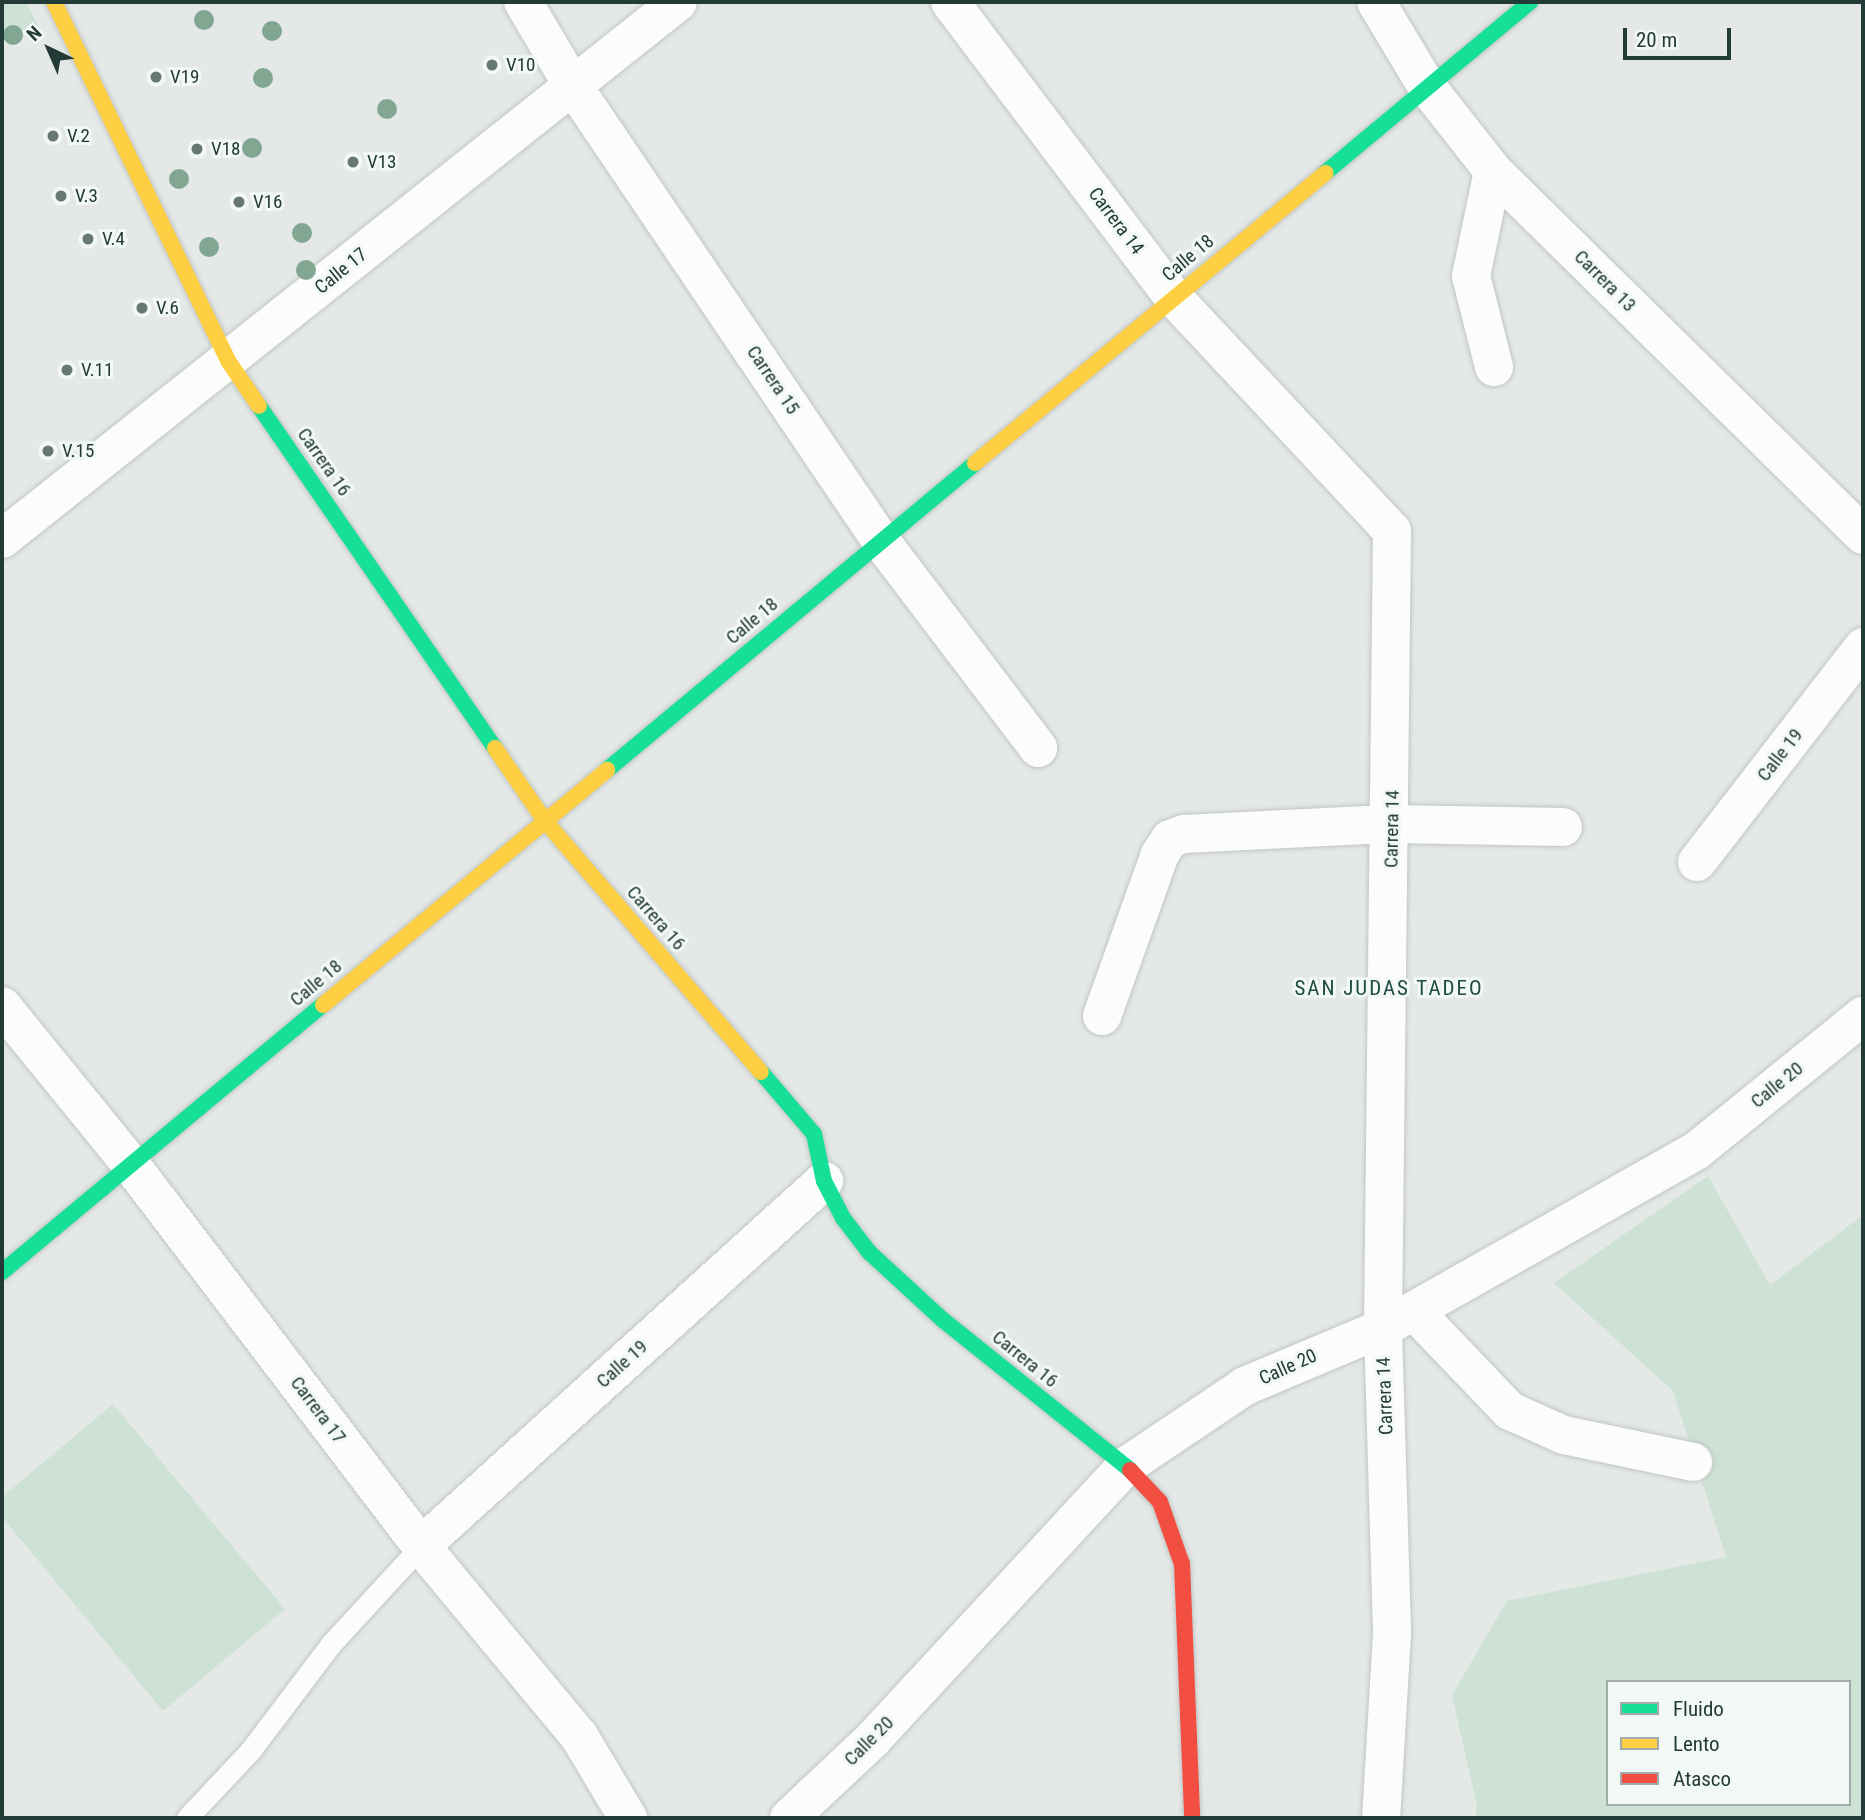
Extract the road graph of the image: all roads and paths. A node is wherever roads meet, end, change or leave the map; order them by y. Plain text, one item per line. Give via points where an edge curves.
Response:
1 (54, 2) edge
2 (523, 2) edge
3 (678, 2) edge
4 (950, 2) edge
5 (1376, 2) edge
6 (1530, 2) edge
7 (571, 83) junction
8 (1427, 87) junction
9 (1493, 171) junction
10 (1174, 298) junction
11 (229, 362) junction
12 (1494, 367) dead end
13 (1863, 535) edge
14 (2, 538) edge
15 (881, 541) junction
16 (1863, 647) edge
17 (1038, 748) dead end
18 (545, 821) junction
19 (1392, 824) junction
20 (1563, 827) dead end
21 (1697, 862) dead end
22 (2, 1006) edge
23 (1102, 1016) dead end
24 (1863, 1016) edge
25 (131, 1165) junction
26 (824, 1181) junction
27 (2, 1272) edge
28 (1399, 1320) junction
29 (1693, 1462) dead end
30 (1126, 1466) junction
31 (421, 1546) junction
32 (187, 1818) edge
33 (628, 1818) edge
34 (789, 1818) edge
35 (1192, 1818) edge
36 (1381, 1818) edge

1 - 11 street, Carrera 16
2 - 7 street, Carrera 15
3 - 7 street, Calle 17
4 - 10 street, Carrera 14
5 - 8 street, Carrera 13
6 - 8 street, Calle 18
7 - 11 street, Calle 17
7 - 15 street, Carrera 15
8 - 9 street, Carrera 13
8 - 10 street, Calle 18
9 - 12 street via 1471,276
9 - 13 street, Carrera 13
10 - 15 street, Calle 18
10 - 19 street, Carrera 14 via 1392,531
11 - 14 street, Calle 17
11 - 18 street, Carrera 16
15 - 17 street, Carrera 15
15 - 18 street, Calle 18
16 - 21 street, Calle 19
18 - 25 street, Calle 18
18 - 26 street, Carrera 16 via 814,1134
19 - 20 street
19 - 23 street via 1184,834 1170,839 1160,854
19 - 28 street, Carrera 14
22 - 25 street, Carrera 17
24 - 28 street, Calle 20 via 1696,1151
25 - 27 street, Calle 18
25 - 31 street, Carrera 17
26 - 30 street, Carrera 16 via 843,1218 869,1252 943,1320
26 - 31 street, Calle 19
28 - 29 street via 1510,1411 1564,1435
28 - 30 street, Calle 20 via 1245,1386
28 - 36 street, Carrera 14 via 1392,1633
30 - 34 street, Calle 20 via 881,1730
30 - 35 street, Carrera 16 via 1160,1502 1182,1564
31 - 32 lane via 331,1644 250,1751
31 - 33 street, Carrera 17 via 579,1736

